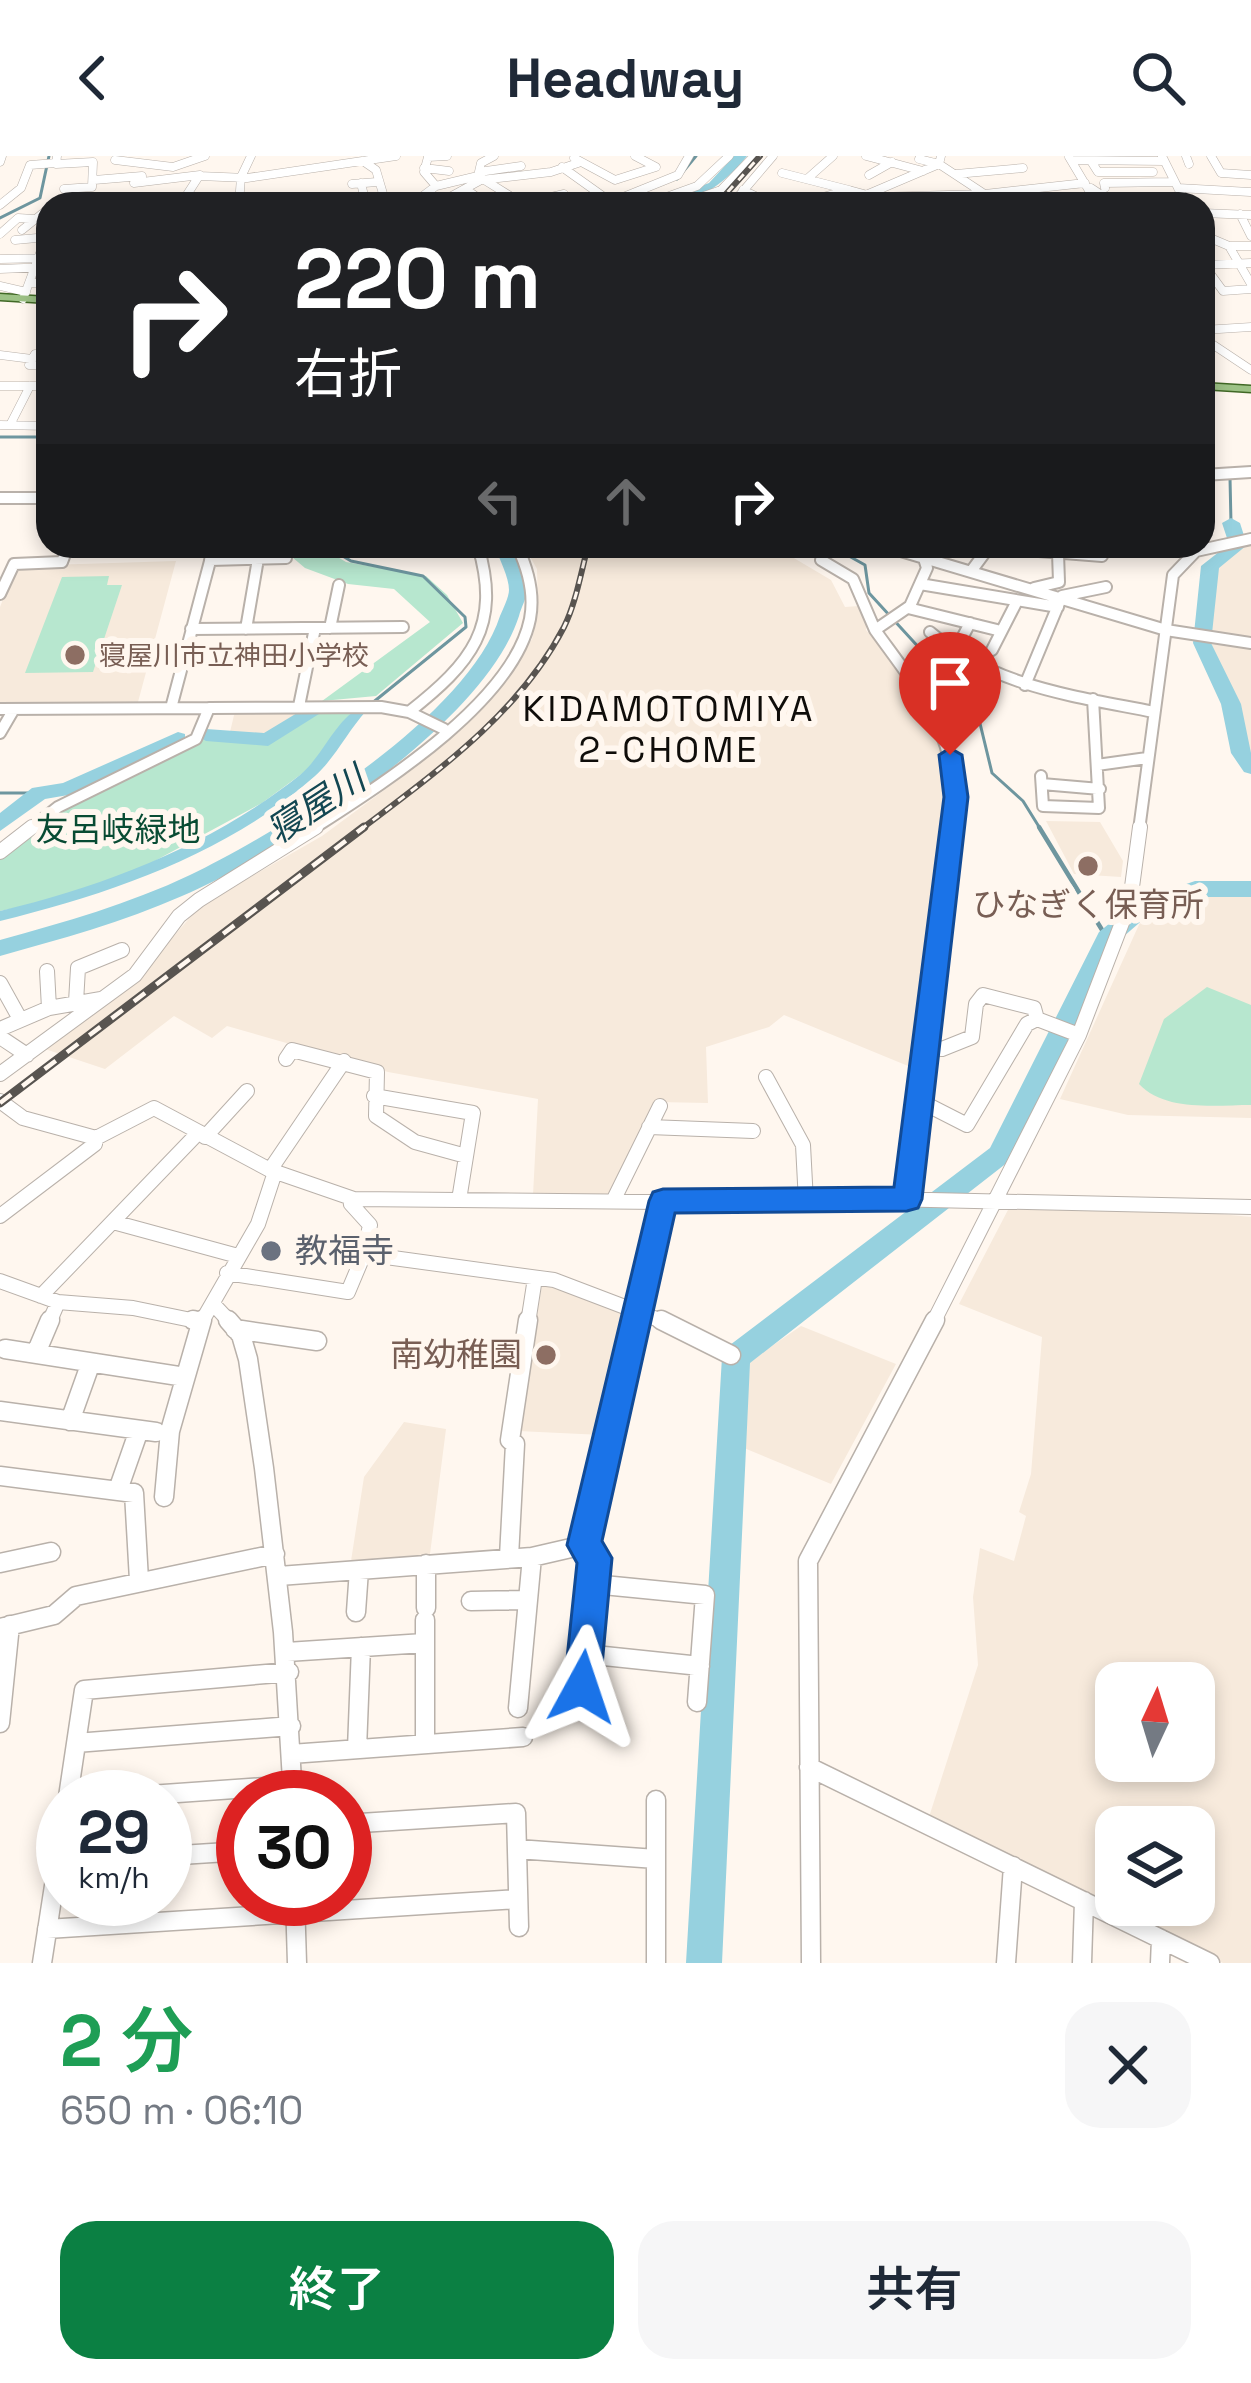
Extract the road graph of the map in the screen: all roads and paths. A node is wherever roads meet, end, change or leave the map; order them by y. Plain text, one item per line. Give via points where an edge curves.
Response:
1 (177, 156) edge
2 (205, 156) edge
3 (251, 156) edge
4 (396, 156) edge
5 (427, 156) edge
6 (447, 156) edge
7 (494, 156) edge
8 (511, 156) edge
9 (569, 156) edge
10 (599, 156) edge
11 (635, 156) edge
12 (729, 156) edge
13 (754, 156) edge
14 (773, 156) edge
15 (833, 156) edge
16 (1211, 156) edge
17 (686, 157) edge
18 (873, 157) edge
19 (940, 158) edge
20 (1071, 158) edge
21 (1163, 158) edge
22 (88, 159) edge
23 (119, 159) edge
24 (919, 159) edge
25 (56, 161) edge
26 (363, 161) junction
27 (1091, 161) junction
28 (1145, 161) junction
29 (581, 162) junction
30 (892, 162) junction
31 (70, 163) junction
32 (152, 164) junction
33 (194, 164) junction
34 (164, 166) junction
35 (521, 166) junction
36 (562, 167) junction
37 (424, 168) junction
38 (881, 168) junction
39 (1023, 168) dead end
40 (922, 172) junction
41 (1153, 172) junction
42 (782, 173) dead end
43 (540, 174) junction
44 (1248, 174) edge
45 (869, 175) dead end
46 (199, 176) junction
47 (479, 176) junction
48 (527, 176) junction
49 (241, 177) junction
50 (960, 177) junction
51 (120, 178) junction
52 (136, 178) junction
53 (806, 179) junction
54 (905, 179) junction
55 (94, 180) junction
56 (377, 182) junction
57 (1159, 182) junction
58 (1006, 183) dead end
59 (1086, 184) junction
60 (1176, 185) junction
61 (436, 186) junction
62 (64, 189) junction
63 (467, 190) junction
64 (721, 190) joint
65 (743, 190) joint
66 (849, 190) junction
67 (1215, 190) junction
68 (64, 192) edge
69 (189, 192) edge
70 (240, 192) edge
71 (361, 192) edge
72 (382, 192) edge
73 (428, 192) edge
74 (463, 192) edge
75 (470, 192) edge
76 (504, 192) edge
77 (542, 192) edge
78 (562, 192) edge
79 (595, 192) edge
80 (636, 192) edge
81 (680, 192) edge
82 (715, 192) edge
83 (747, 192) edge
84 (841, 192) edge
85 (856, 192) edge
86 (873, 192) edge
87 (982, 192) edge
88 (1021, 192) joint
89 (1090, 192) edge
90 (1097, 192) edge
91 (1180, 192) edge
92 (1250, 193) edge
93 (0, 205) edge
94 (1224, 214) junction
95 (1240, 214) junction
96 (1215, 215) edge
97 (1251, 215) edge
98 (36, 219) edge
99 (36, 224) edge
100 (28, 225) junction
101 (0, 234) edge
102 (1251, 236) edge
103 (36, 238) edge
104 (15, 240) dead end
105 (1215, 240) edge
106 (1228, 246) junction
107 (1251, 246) edge
108 (36, 258) edge
109 (36, 258) edge
110 (1238, 263) junction
111 (1251, 263) edge
112 (1215, 264) edge
113 (1, 265) edge
114 (36, 270) edge
115 (1215, 281) edge
116 (0, 286) edge
117 (1251, 286) edge
118 (36, 287) edge
119 (26, 291) junction
120 (36, 296) edge
121 (0, 300) edge
122 (36, 302) edge
123 (1251, 327) edge
124 (1215, 332) edge
125 (1215, 345) edge
126 (1223, 352) junction
127 (36, 354) edge
128 (1215, 354) edge
129 (0, 355) edge
130 (32, 359) junction
131 (36, 365) edge
132 (1251, 370) edge
133 (0, 386) edge
134 (30, 386) junction
135 (36, 386) edge
136 (1215, 389) edge
137 (1251, 392) edge
138 (5, 425) edge
139 (36, 426) edge
140 (1251, 472) edge
141 (1215, 474) edge
142 (0, 498) edge
143 (36, 498) edge
144 (64, 558) edge
145 (286, 558) dead end
146 (482, 558) edge
147 (522, 558) edge
148 (923, 558) edge
149 (939, 558) edge
150 (980, 558) edge
151 (1058, 558) edge
152 (1186, 558) edge
153 (258, 559) junction
154 (210, 560) joint
155 (821, 560) dead end
156 (972, 570) junction
157 (920, 584) junction
158 (339, 585) dead end
159 (1106, 587) dead end
160 (1034, 588) junction
161 (0, 594) edge
162 (1060, 602) junction
163 (1016, 604) junction
164 (908, 608) junction
165 (970, 623) junction
166 (403, 627) dead end
167 (315, 628) junction
168 (330, 628) junction
169 (191, 629) junction
170 (246, 629) junction
171 (875, 630) junction
172 (1166, 630) junction
173 (1001, 631) junction
174 (930, 632) dead end
175 (1251, 643) edge
176 (946, 647) junction
177 (992, 650) dead end
178 (1025, 685) junction
179 (1093, 699) junction
180 (299, 706) junction
181 (171, 708) junction
182 (209, 708) junction
183 (7, 709) edge
184 (410, 712) junction
185 (1154, 712) junction
186 (444, 729) junction
187 (0, 733) edge
188 (1147, 758) junction
189 (1097, 765) junction
190 (1100, 789) junction
191 (0, 852) edge
192 (122, 950) dead end
193 (47, 971) dead end
194 (0, 983) edge
195 (106, 998) junction
196 (76, 1002) junction
197 (49, 1008) junction
198 (20, 1019) junction
199 (1036, 1019) junction
200 (0, 1033) edge
201 (1079, 1035) junction
202 (923, 1047) junction
203 (27, 1055) junction
204 (286, 1059) dead end
205 (344, 1060) junction
206 (0, 1075) edge
207 (766, 1077) dead end
208 (247, 1091) dead end
209 (374, 1096) junction
210 (916, 1099) junction
211 (0, 1101) edge
212 (660, 1106) dead end
213 (16, 1112) junction
214 (0, 1126) edge
215 (650, 1127) junction
216 (753, 1131) dead end
217 (202, 1134) junction
218 (96, 1138) junction
219 (466, 1156) junction
220 (273, 1171) junction
221 (354, 1199) junction
222 (614, 1199) junction
223 (907, 1199) junction
224 (459, 1200) junction
225 (663, 1201) junction
226 (806, 1202) junction
227 (998, 1203) junction
228 (1251, 1207) edge
229 (0, 1216) edge
230 (113, 1222) junction
231 (364, 1254) junction
232 (238, 1256) junction
233 (227, 1273) junction
234 (535, 1278) junction
235 (0, 1281) edge
236 (50, 1299) junction
237 (214, 1306) junction
238 (638, 1309) junction
239 (201, 1322) junction
240 (236, 1329) junction
241 (317, 1340) dead end
242 (5, 1349) dead end
243 (36, 1353) junction
244 (731, 1355) dead end
245 (90, 1365) junction
246 (185, 1377) junction
247 (0, 1411) edge
248 (70, 1421) junction
249 (0, 1476) edge
250 (118, 1490) junction
251 (164, 1497) dead end
252 (584, 1545) junction
253 (51, 1552) dead end
254 (274, 1554) junction
255 (509, 1557) junction
256 (532, 1557) junction
257 (0, 1563) edge
258 (426, 1564) junction
259 (359, 1570) junction
260 (279, 1576) junction
261 (139, 1580) junction
262 (592, 1584) junction
263 (471, 1600) dead end
264 (528, 1600) junction
265 (356, 1612) dead end
266 (5, 1626) edge
267 (424, 1642) junction
268 (361, 1647) junction
269 (585, 1654) junction
270 (288, 1662) junction
271 (700, 1666) junction
272 (582, 1687) dead end
273 (2, 1697) edge
274 (698, 1702) dead end
275 (518, 1708) dead end
276 (0, 1723) edge
277 (291, 1726) junction
278 (523, 1737) dead end
279 (76, 1743) junction
280 (425, 1744) junction
281 (357, 1749) junction
282 (291, 1754) junction
283 (809, 1767) junction
284 (72, 1770) edge
285 (291, 1770) edge
286 (656, 1800) dead end
287 (372, 1822) edge
288 (517, 1849) junction
289 (656, 1859) junction
290 (1012, 1866) junction
291 (518, 1899) junction
292 (1084, 1901) junction
293 (372, 1903) edge
294 (216, 1913) edge
295 (48, 1926) edge
296 (296, 1926) edge
297 (520, 1927) dead end
298 (47, 1929) junction
299 (1161, 1939) junction
300 (42, 1963) edge
301 (297, 1963) edge
302 (656, 1963) edge
303 (811, 1963) edge
304 (1006, 1963) edge
305 (1082, 1963) edge
306 (1160, 1963) edge
307 (1210, 1963) edge

1 - 34 street
2 - 33 street
3 - 49 street
4 - 26 street
5 - 6 street
5 - 37 street
7 - 47 street via 481,163
8 - 35 street
9 - 29 street
10 - 29 street
11 - 29 street via 656,167 615,180
12 - 81 street
13 - 64 street
14 - 65 street
15 - 53 street
16 - 44 street via 1221,173
17 - 80 street via 678,175
18 - 30 street
19 - 24 street
19 - 40 street
19 - 50 street
20 - 27 street
20 - 59 street
21 - 28 street
21 - 60 street
22 - 31 street
22 - 55 street
23 - 32 street
23 - 51 street
25 - 31 street
25 - 93 street via 30,165 21,188
26 - 49 street
26 - 56 street
27 - 28 street
27 - 41 street via 1098,172
28 - 41 street
29 - 36 street
30 - 38 street
30 - 40 street
31 - 62 street
32 - 34 street
32 - 52 street
33 - 34 street
33 - 46 street
35 - 47 street
35 - 48 street
36 - 43 street
36 - 79 street
37 - 47 street
37 - 61 street
38 - 45 street
38 - 54 street
39 - 50 street
40 - 50 street
40 - 54 street
41 - 57 street
42 - 53 street
43 - 48 street
43 - 78 street
44 - 92 street
46 - 49 street
46 - 52 street
46 - 69 street
47 - 48 street
47 - 61 street
47 - 63 street
47 - 76 street
48 - 77 street
49 - 70 street
50 - 87 street
51 - 52 street
51 - 55 street
53 - 66 street
54 - 86 street
55 - 62 street via 92,187
56 - 71 street via 357,184
56 - 72 street
57 - 59 street
57 - 60 street
58 - 88 street
59 - 88 street
59 - 89 street
59 - 90 street
60 - 67 street
60 - 91 street
61 - 73 street
62 - 68 street
63 - 74 street
63 - 75 street
64 - 82 street
65 - 83 street
66 - 84 street
66 - 85 street
67 - 92 street
67 - 94 street
94 - 95 street
94 - 96 street
95 - 97 street
95 - 102 street
98 - 100 street
99 - 100 street
100 - 101 street via 18,218
103 - 104 street
105 - 106 street
106 - 107 street
106 - 110 street
108 - 113 street
109 - 113 street
110 - 111 street
110 - 112 street
110 - 117 street
114 - 119 street
115 - 117 street via 1223,291
116 - 119 street
118 - 119 street
119 - 120 main road
119 - 121 main road
121 - 122 main road
123 - 124 street
125 - 126 street
126 - 128 street
126 - 132 street
127 - 130 street
129 - 130 street
130 - 131 street via 28,365
133 - 134 street
134 - 135 street
134 - 138 street
136 - 137 main road
138 - 139 street
140 - 141 street
142 - 143 street
144 - 161 street via 14,564
145 - 153 street
146 - 184 street via 488,626 442,687
147 - 186 street via 531,588 528,630 487,692
148 - 157 street
149 - 156 street
150 - 156 street
151 - 160 street via 1059,582
152 - 172 street via 1177,566
153 - 154 street
153 - 170 street
154 - 169 street
155 - 171 street via 853,579
156 - 160 street
157 - 163 street
157 - 164 street
158 - 168 street
159 - 162 street
160 - 162 street
162 - 163 street
162 - 172 street
162 - 178 street
163 - 173 street
164 - 165 street
164 - 171 street
165 - 173 street
165 - 176 street
166 - 168 street
167 - 168 street
167 - 170 street
167 - 180 street
169 - 170 street
169 - 181 street
171 - 202 street via 940,721 956,797
172 - 175 street
172 - 185 street
173 - 177 street
174 - 176 street
176 - 178 street
178 - 179 street
179 - 185 street
179 - 189 street
180 - 182 street
180 - 184 street
181 - 182 street
181 - 183 street
182 - 191 street via 196,739 58,807
183 - 187 street
184 - 186 street
185 - 188 street
186 - 195 street via 344,808 199,900
188 - 189 street
188 - 201 street via 1130,902
189 - 190 street
190 - 190 street via 1041,780 1043,806 1099,808
192 - 196 street via 78,968
193 - 197 street
194 - 198 street
195 - 196 street
195 - 203 street
196 - 197 street
197 - 198 street
198 - 200 street
199 - 201 street
199 - 202 street via 1034,1008 982,995 972,1037
199 - 210 street via 967,1125
200 - 203 street
201 - 227 street
202 - 210 street
203 - 206 street
204 - 205 street via 292,1050
205 - 209 street via 376,1072
205 - 220 street
207 - 226 street via 803,1145
208 - 217 street
209 - 219 street via 376,1116 415,1142
209 - 219 street via 473,1113
210 - 223 street
211 - 213 street
212 - 215 street
213 - 214 street
213 - 218 street
215 - 216 street
215 - 222 street
217 - 218 street via 154,1108
217 - 220 street
217 - 230 street
218 - 229 street
219 - 224 street
220 - 221 street
220 - 232 street via 258,1224
221 - 224 street
221 - 231 street via 374,1227
222 - 224 street
222 - 225 street
223 - 226 street
223 - 227 street
225 - 226 street
225 - 238 street
227 - 228 street
227 - 283 street via 808,1561
230 - 232 street
230 - 236 street
231 - 233 street via 348,1292
231 - 234 street
232 - 233 street
233 - 237 street
234 - 238 street
234 - 255 street via 510,1440
235 - 236 street
236 - 239 street
236 - 243 street
237 - 239 street
237 - 240 street
238 - 244 street
238 - 252 street
239 - 246 street
240 - 241 street
240 - 254 street via 248,1359
242 - 243 street
243 - 245 street
245 - 246 street
245 - 248 street
246 - 251 street
247 - 248 street
248 - 250 street via 148,1431
249 - 250 street
250 - 261 street via 134,1493
252 - 256 street
252 - 262 street via 595,1558
253 - 257 street
254 - 260 street
254 - 261 street
255 - 256 street
255 - 258 street
256 - 264 street
258 - 259 street
258 - 267 street
259 - 260 street
259 - 265 street
260 - 270 street
261 - 266 street
262 - 269 street
262 - 271 street via 705,1595
263 - 264 street
264 - 275 street
266 - 273 street
267 - 268 street
267 - 280 street
268 - 270 street
268 - 281 street
269 - 271 street
269 - 272 street
270 - 277 street
270 - 279 street via 84,1690
271 - 274 street
273 - 276 street
277 - 279 street
277 - 282 street
278 - 280 street
279 - 284 street
280 - 281 street
281 - 282 street
282 - 285 street
283 - 290 street
283 - 303 street
286 - 289 street
287 - 288 street via 517,1813
288 - 289 street
288 - 291 street
289 - 302 street
290 - 292 street
290 - 304 street
291 - 293 street
291 - 297 street
292 - 299 street
292 - 305 street
294 - 298 street
295 - 298 street
296 - 301 street
298 - 300 street
299 - 306 street
299 - 307 street

